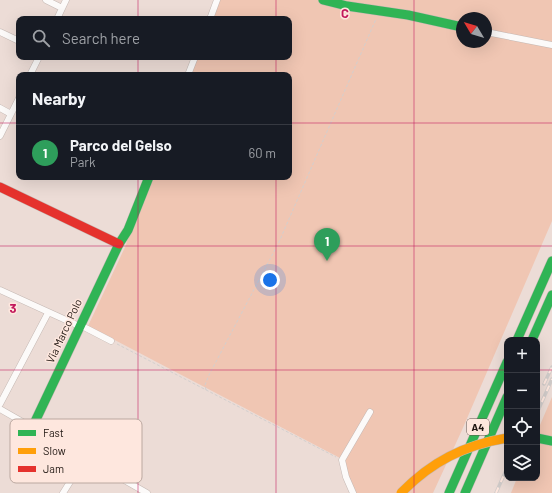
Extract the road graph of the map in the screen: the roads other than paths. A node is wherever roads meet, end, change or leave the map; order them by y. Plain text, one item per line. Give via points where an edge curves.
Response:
1 (46, 0) edge
2 (66, 0) edge
3 (217, 0) edge
4 (323, 0) edge
5 (62, 8) junction
6 (58, 16) edge
7 (211, 16) edge
8 (456, 26) edge
9 (0, 32) edge
10 (492, 33) edge
11 (16, 40) edge
12 (552, 45) edge
13 (38, 60) edge
14 (194, 60) edge
15 (32, 72) edge
16 (189, 72) edge
17 (16, 107) edge
18 (0, 108) edge
19 (11, 114) junction
20 (0, 136) edge
21 (148, 180) edge
22 (0, 187) edge
23 (119, 244) junction
24 (552, 261) edge
25 (0, 290) edge
26 (552, 295) edge
27 (48, 312) junction
28 (79, 326) junction
29 (518, 337) edge
30 (533, 337) edge
31 (111, 341) road end
32 (504, 369) edge
33 (0, 404) edge
34 (504, 404) edge
35 (0, 409) edge
36 (370, 412) dead end
37 (17, 419) edge
38 (36, 419) edge
39 (504, 438) edge
40 (540, 439) edge
41 (552, 441) edge
42 (69, 483) edge
43 (129, 483) edge
44 (63, 493) edge
45 (147, 493) edge
46 (353, 493) edge
47 (401, 493) edge
48 (449, 493) edge
49 (465, 493) edge

1 - 5 street
2 - 5 street
3 - 7 street
4 - 8 main road
5 - 6 street
9 - 11 street
10 - 12 street
13 - 15 street
14 - 16 street
17 - 19 street
18 - 19 street
19 - 20 street
21 - 23 main road, Via Marco Polo via 128,230
22 - 23 main road
23 - 28 main road, Via Marco Polo
24 - 29 main road
25 - 27 street
26 - 30 main road
27 - 28 street
27 - 33 street
28 - 31 street
28 - 38 main road, Via Marco Polo
32 - 48 main road, A4
34 - 49 main road, A4
35 - 37 street
36 - 46 street via 342,460
39 - 47 main road, bridge via 477,443 444,456 413,479
40 - 41 main road
42 - 44 street
43 - 45 street

